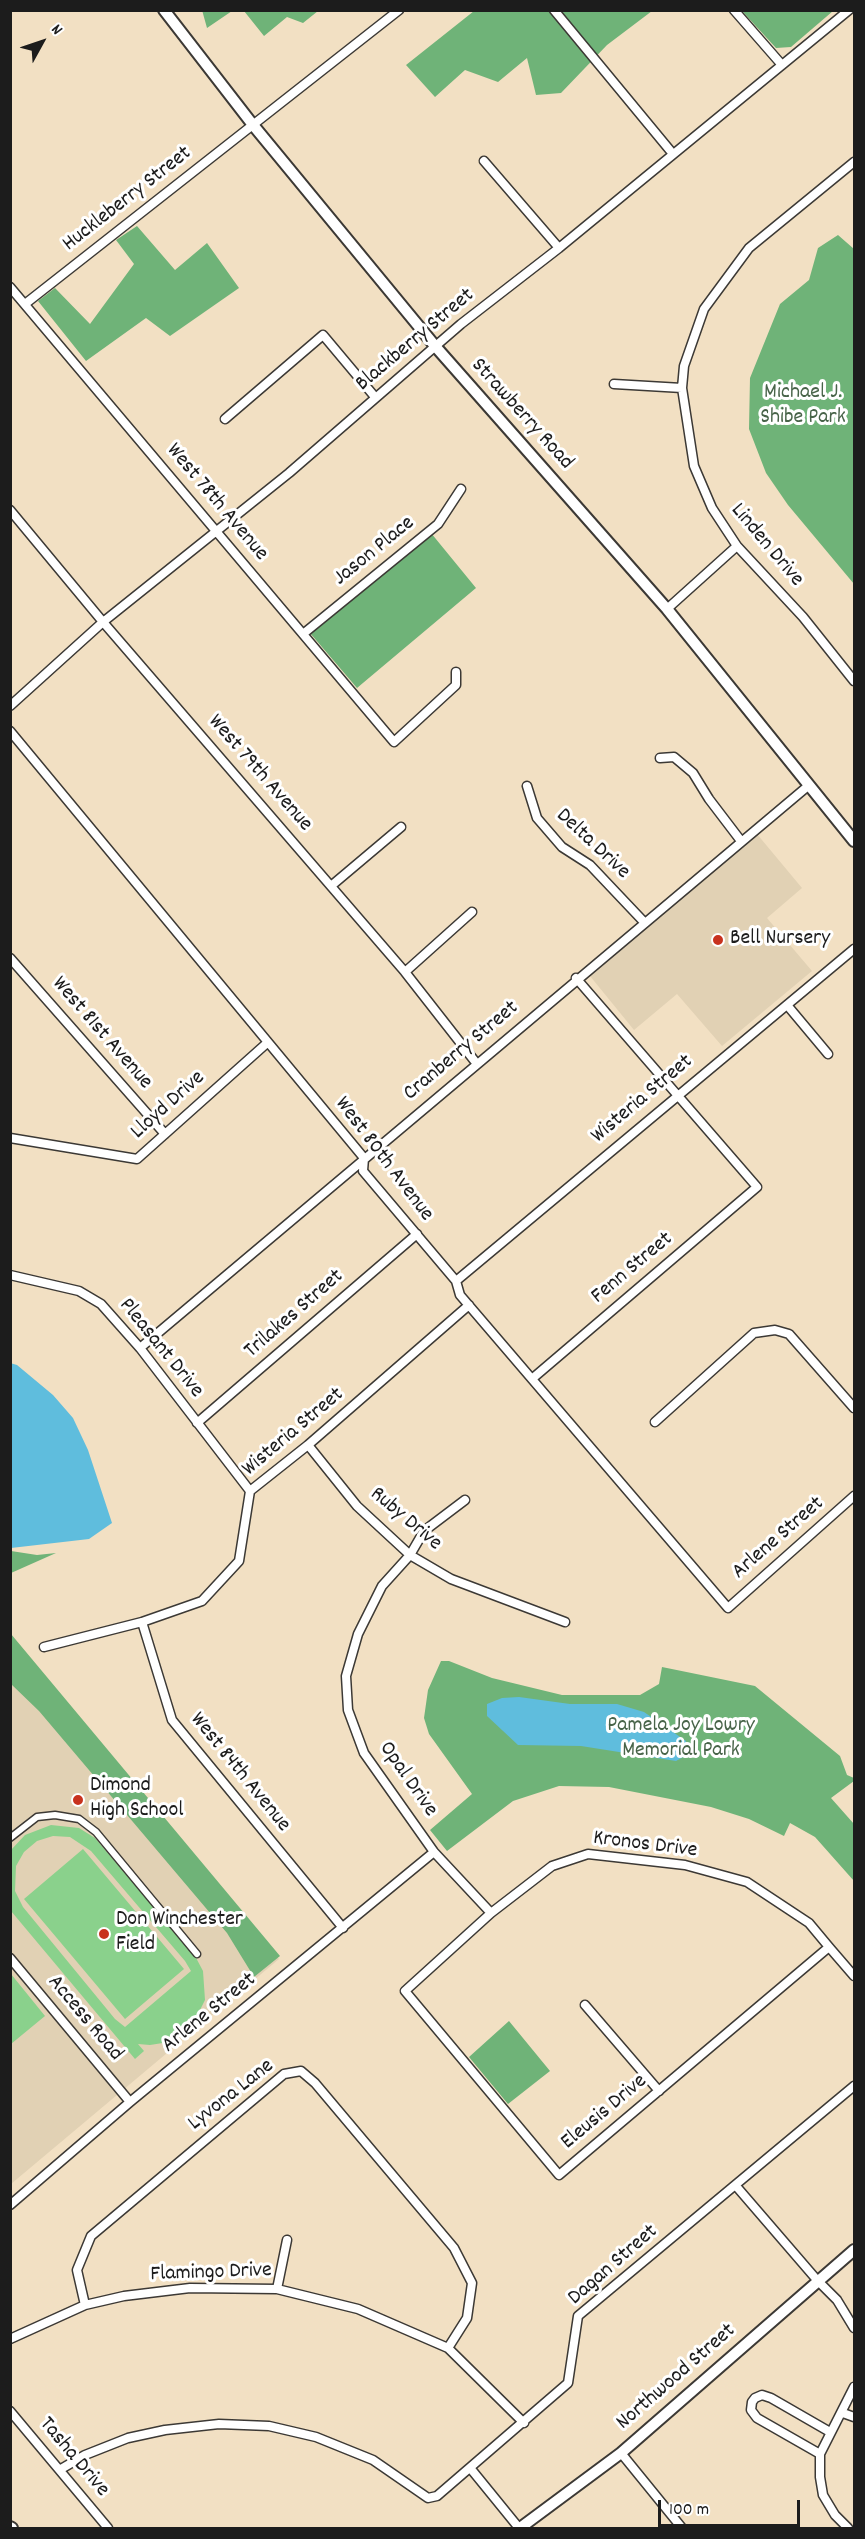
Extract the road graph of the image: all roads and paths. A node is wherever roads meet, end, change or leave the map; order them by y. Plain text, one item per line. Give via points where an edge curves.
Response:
1 (164, 10) edge
2 (399, 10) edge
3 (554, 10) edge
4 (734, 10) edge
5 (849, 10) edge
6 (782, 65) junction
7 (253, 125) junction
8 (673, 154) junction
9 (484, 160) dead end
10 (855, 162) edge
11 (559, 248) junction
12 (10, 287) edge
13 (25, 304) junction
14 (435, 346) junction
15 (614, 384) dead end
16 (682, 388) junction
17 (375, 397) junction
18 (225, 419) dead end
19 (461, 489) dead end
20 (10, 510) edge
21 (216, 532) junction
22 (737, 546) junction
23 (667, 609) junction
24 (103, 622) junction
25 (303, 634) junction
26 (456, 672) dead end
27 (855, 681) edge
28 (10, 706) edge
29 (10, 731) edge
30 (660, 758) dead end
31 (527, 786) dead end
32 (808, 786) junction
33 (401, 827) dead end
34 (741, 841) junction
35 (855, 841) edge
36 (331, 886) junction
37 (472, 912) dead end
38 (644, 922) junction
39 (855, 949) edge
40 (10, 958) edge
41 (405, 972) junction
42 (576, 978) junction
43 (787, 1005) junction
44 (267, 1043) junction
45 (828, 1054) dead end
46 (477, 1064) junction
47 (676, 1096) junction
48 (165, 1134) junction
49 (10, 1138) edge
50 (364, 1158) junction
51 (417, 1234) junction
52 (10, 1275) edge
53 (456, 1281) junction
54 (469, 1305) junction
55 (140, 1348) junction
56 (533, 1378) junction
57 (855, 1408) edge
58 (655, 1422) dead end
59 (197, 1423) junction
60 (308, 1445) junction
61 (250, 1491) junction
62 (855, 1496) edge
63 (465, 1500) dead end
64 (410, 1555) junction
65 (728, 1608) joint
66 (142, 1622) junction
67 (565, 1622) dead end
68 (44, 1647) dead end
69 (10, 1838) edge
70 (434, 1852) junction
71 (490, 1913) junction
72 (343, 1928) junction
73 (829, 1947) junction
74 (197, 1954) dead end
75 (10, 1958) edge
76 (855, 1976) edge
77 (405, 1991) joint
78 (585, 2005) dead end
79 (855, 2086) edge
80 (659, 2091) junction
81 (130, 2102) junction
82 (736, 2186) junction
83 (10, 2205) edge
84 (287, 2240) dead end
85 (855, 2250) edge
86 (817, 2280) junction
87 (277, 2289) junction
88 (86, 2305) junction
89 (855, 2328) edge
90 (10, 2339) edge
91 (448, 2348) junction
92 (855, 2387) edge
93 (10, 2411) edge
94 (843, 2413) junction
95 (855, 2417) edge
96 (524, 2423) junction
97 (830, 2432) junction
98 (621, 2453) junction
99 (820, 2454) junction
100 (61, 2469) junction
101 (471, 2469) junction
102 (108, 2529) edge
103 (519, 2529) edge
104 (682, 2529) edge
105 (848, 2529) edge

1 - 7 street, Strawberry Road
2 - 7 street, Huckleberry Street
3 - 8 street
4 - 6 street
5 - 6 street, Blackberry Street
6 - 8 street, Blackberry Street
7 - 13 street, Huckleberry Street
7 - 14 street, Strawberry Road
8 - 11 street, Blackberry Street
9 - 11 street
10 - 16 street, Linden Drive via 749,248 704,309 684,366
11 - 14 street, Blackberry Street
12 - 13 street, West 78th Avenue
13 - 21 street, West 78th Avenue
14 - 17 street, Blackberry Street
14 - 23 street, Strawberry Road
15 - 16 street
16 - 22 street, Linden Drive via 694,466 712,508
17 - 18 street via 323,334
17 - 21 street, Blackberry Street
19 - 25 street, Jason Place via 438,524
20 - 24 street, West 79th Avenue
21 - 24 street, Blackberry Street
21 - 25 street, West 78th Avenue
22 - 23 street
22 - 27 street, Linden Drive
23 - 32 street, Strawberry Road
24 - 28 street, Blackberry Street
24 - 36 street, West 79th Avenue
25 - 26 street, West 78th Avenue via 394,742 456,685
29 - 44 street, West 80th Avenue
30 - 34 street via 674,757 693,773
31 - 38 street, Delta Drive via 537,818 562,847 590,865
32 - 34 street, Cranberry Street
32 - 35 street, Strawberry Road
33 - 36 street
34 - 38 street, Cranberry Street
36 - 41 street, West 79th Avenue
37 - 41 street
38 - 42 street, Cranberry Street
39 - 43 street, Wisteria Street
40 - 48 street, West 81st Avenue
41 - 46 street, West 79th Avenue
42 - 46 street, Cranberry Street
42 - 47 street
43 - 45 street
43 - 47 street, Wisteria Street
44 - 48 street, Lloyd Drive
44 - 50 street, West 80th Avenue
46 - 50 street, Cranberry Street
47 - 53 street, Wisteria Street
47 - 56 street, Fenn Street via 757,1187
48 - 49 street, Lloyd Drive via 137,1159
50 - 51 street, West 80th Avenue via 363,1171
50 - 55 street, Cranberry Street
51 - 53 street, West 80th Avenue
51 - 59 street, Trilakes Street
52 - 55 street, Pleasant Drive via 79,1291 101,1304
53 - 54 street, West 80th Avenue via 460,1295
54 - 56 street, West 80th Avenue
54 - 60 street, Wisteria Street
55 - 59 street, Pleasant Drive
56 - 65 street, West 80th Avenue
57 - 58 street via 789,1334 775,1330 754,1333
59 - 61 street, Pleasant Drive
60 - 61 street, Wisteria Street
60 - 64 street, Ruby Drive via 357,1506
61 - 66 street, Wisteria Street via 239,1560 201,1601
62 - 65 street, Arlene Street
63 - 64 street, Opal Drive via 424,1532
64 - 67 street, Ruby Drive via 451,1579
64 - 70 street, Opal Drive via 382,1586 358,1634 345,1677 348,1710 364,1753
66 - 68 street, Wisteria Street
66 - 72 street, West 84th Avenue via 172,1720
69 - 74 street via 37,1817 79,1819 96,1832
70 - 71 street, Opal Drive
70 - 72 street, Arlene Street
71 - 73 street, Kronos Drive via 552,1866 588,1854 685,1865 747,1882 809,1923
71 - 77 street, Kronos Drive
72 - 81 street, Arlene Street
73 - 76 street, Kronos Drive
73 - 80 street, Eleusis Drive
75 - 81 street, Access Road
77 - 80 street, Eleusis Drive via 559,2175
78 - 80 street
79 - 82 street, Dagan Street
81 - 83 street, Arlene Street
82 - 86 street
82 - 96 street, Dagan Street via 578,2316 567,2383
84 - 87 street
85 - 86 street, Northwood Street
86 - 89 street via 837,2300
86 - 98 street, Northwood Street
87 - 88 street, Flamingo Drive via 190,2288
87 - 91 street, Flamingo Drive via 358,2309
88 - 90 street, Flamingo Drive
88 - 91 street, Lyvona Lane via 76,2271 91,2236 284,2074 301,2071 454,2247 471,2283 467,2318
91 - 96 street, Flamingo Drive
92 - 94 street
93 - 100 street, Tasha Drive
94 - 95 street
94 - 97 street
96 - 101 street, Dagan Street
97 - 99 street
97 - 99 street via 771,2398 762,2395 752,2402 751,2410 757,2418
98 - 103 street, Northwood Street
98 - 104 street
99 - 105 street via 823,2495
100 - 101 street, Dagan Street via 128,2438 219,2424 269,2426 316,2438 373,2460 428,2498 438,2496
100 - 102 street, Tasha Drive
101 - 103 street

